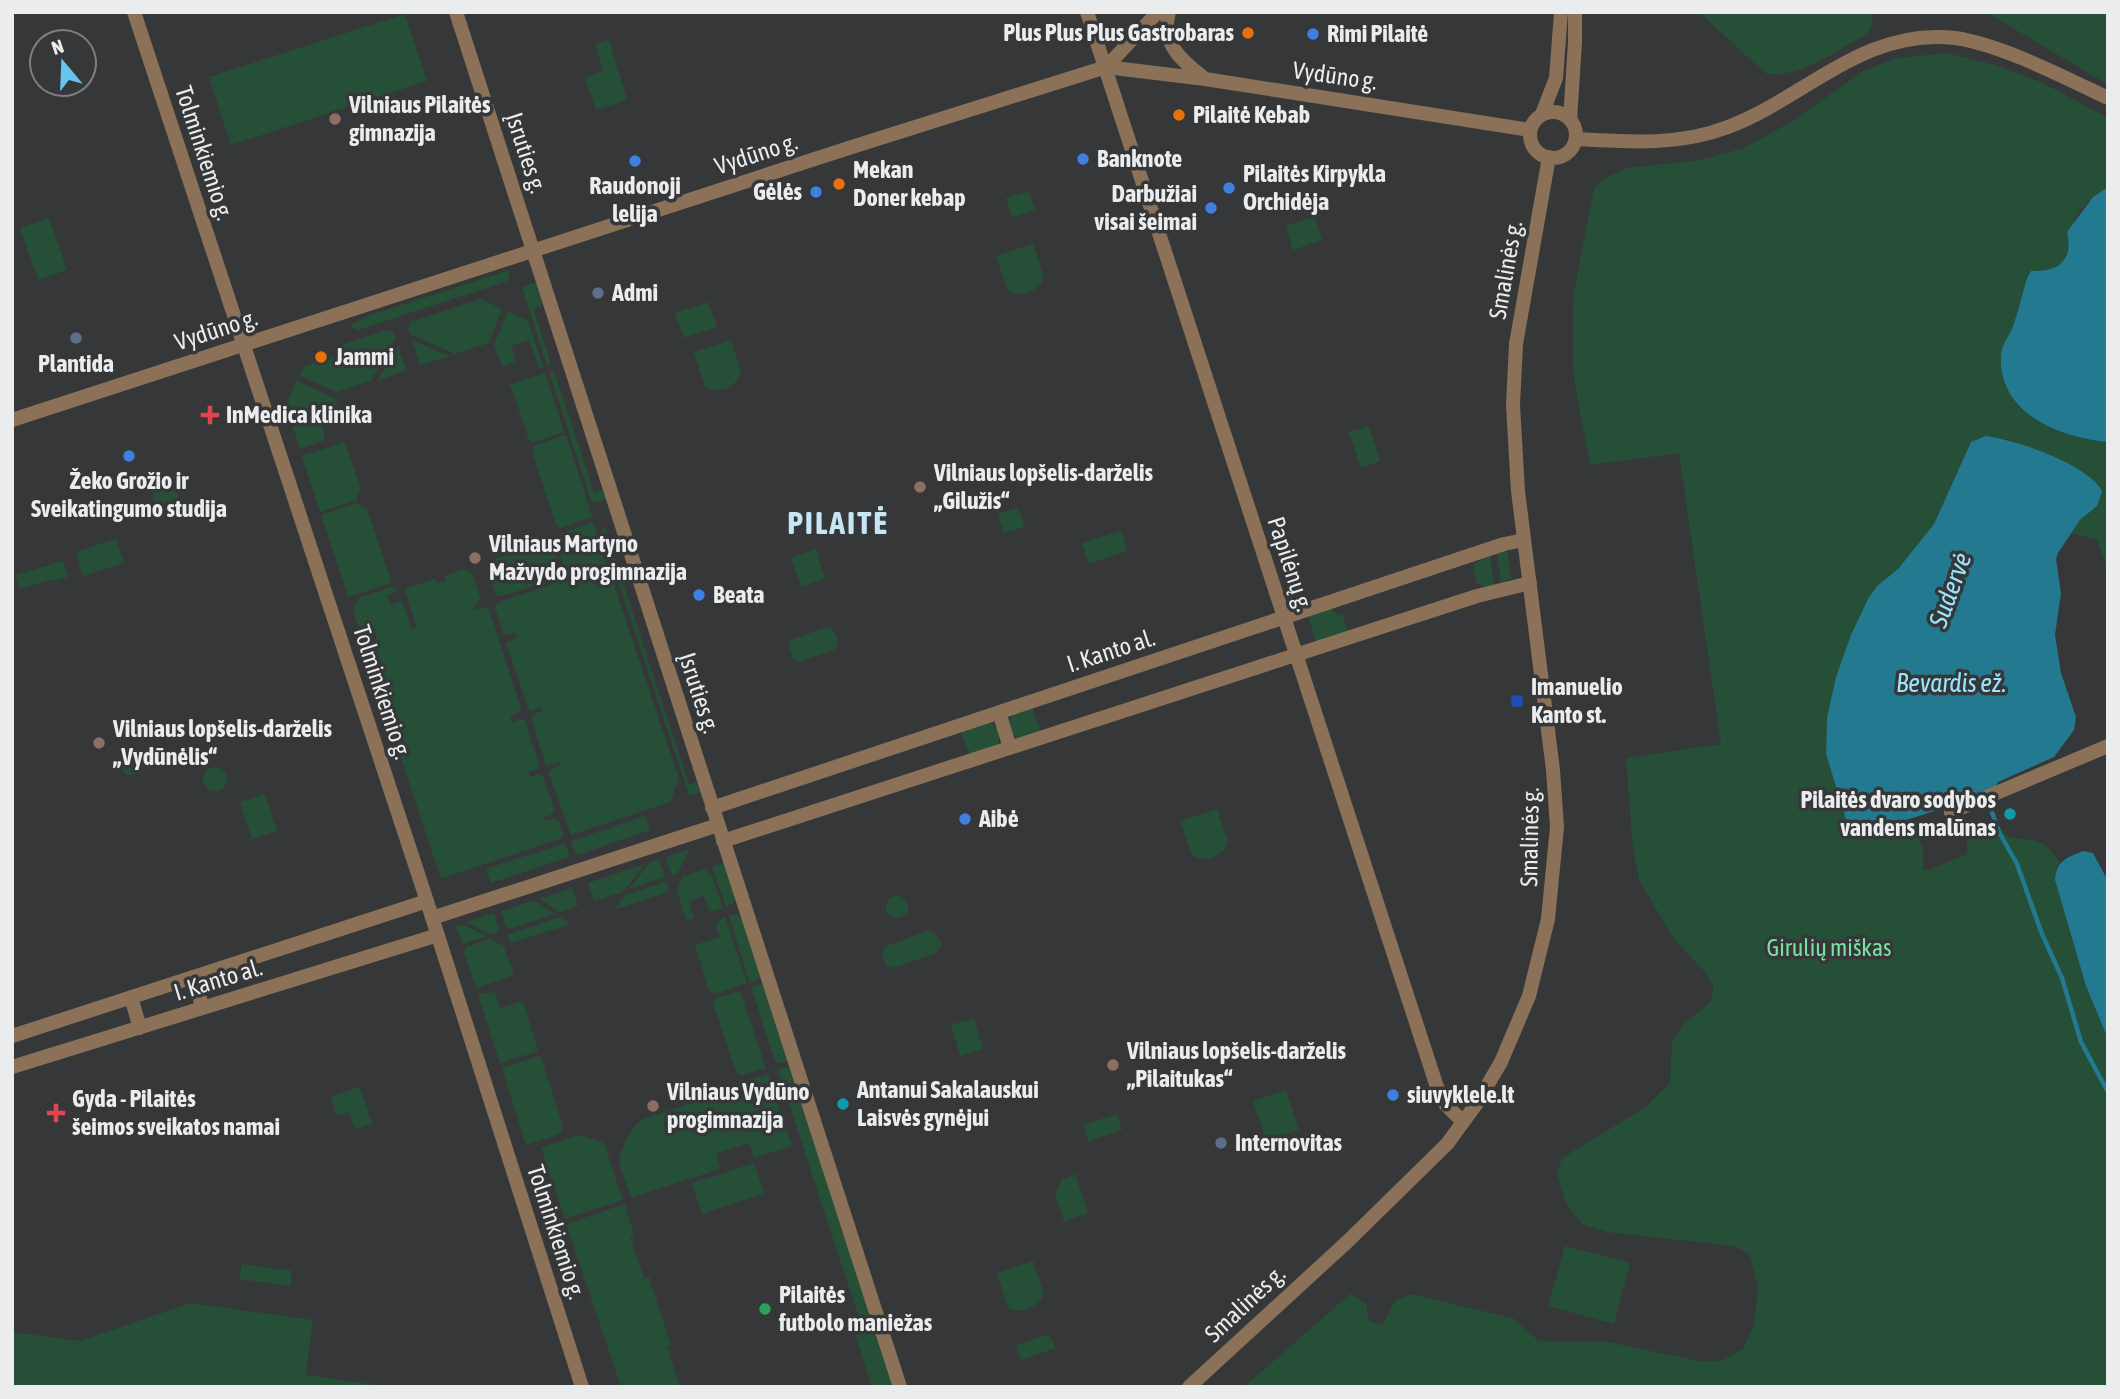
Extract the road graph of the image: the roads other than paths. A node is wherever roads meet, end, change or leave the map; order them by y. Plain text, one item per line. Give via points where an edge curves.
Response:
1 (134, 12) edge
2 (456, 12) edge
3 (1087, 12) edge
4 (1158, 12) edge
5 (1168, 12) edge
6 (1561, 12) edge
7 (1575, 12) edge
8 (1106, 67) junction
9 (1205, 79) junction
10 (2108, 98) edge
11 (1542, 114) junction
12 (1570, 120) junction
13 (1530, 130) junction
14 (1576, 139) junction
15 (1549, 158) junction
16 (533, 251) junction
17 (243, 345) junction
18 (12, 420) edge
19 (1524, 540) junction
20 (1530, 583) junction
21 (1284, 619) junction
22 (1297, 655) junction
23 (999, 712) junction
24 (2108, 746) edge
25 (1010, 748) junction
26 (712, 808) junction
27 (1951, 812) dead end
28 (718, 825) junction
29 (723, 841) junction
30 (427, 901) junction
31 (432, 918) junction
32 (438, 935) junction
33 (193, 977) junction
34 (131, 998) junction
35 (203, 1008) junction
36 (140, 1028) junction
37 (12, 1036) edge
38 (12, 1067) edge
39 (1463, 1122) junction
40 (582, 1387) edge
41 (900, 1387) edge
42 (1189, 1387) edge

1 - 17 street, Tolminkiemio g.
2 - 16 street, Įsruties g.
3 - 8 street, Papilėnų g.
4 - 8 street
5 - 9 street via 1168,40 1182,60
6 - 11 street via 1556,78
7 - 12 street
8 - 9 street, Vydūno g.
8 - 16 street, Vydūno g.
8 - 21 street, Papilėnų g.
9 - 13 street, Vydūno g.
10 - 14 street via 1996,50 1957,38 1919,38 1859,54 1751,117 1714,132 1645,142
11 - 12 street via 1554,111
11 - 13 street
12 - 14 street
13 - 15 street via 1536,150
14 - 15 street via 1563,155
15 - 19 street, Smalinės g. via 1516,344 1514,448
16 - 17 street, Vydūno g.
16 - 26 street, Įsruties g.
17 - 18 street, Vydūno g.
17 - 30 street, Tolminkiemio g.
19 - 20 street, Smalinės g.
19 - 21 street, I. Kanto al.
20 - 22 street
20 - 39 street, Smalinės g. via 1556,803 1550,907 1520,1021 1501,1062
21 - 22 street, Papilėnų g.
21 - 23 street, I. Kanto al.
22 - 25 street
22 - 39 street, Papilėnų g. via 1438,1091
23 - 25 street
23 - 26 street, I. Kanto al.
24 - 27 street
25 - 29 street
26 - 28 street, Įsruties g.
28 - 29 street, Įsruties g.
28 - 31 street
29 - 41 street, Įsruties g.
30 - 31 street, Tolminkiemio g.
30 - 33 street, I. Kanto al.
31 - 32 street, Tolminkiemio g.
32 - 35 street, I. Kanto al.
32 - 40 street, Tolminkiemio g.
33 - 34 street, I. Kanto al.
33 - 35 street
34 - 36 street
34 - 37 street, I. Kanto al.
35 - 36 street, I. Kanto al.
36 - 38 street, I. Kanto al.
39 - 42 street, Smalinės g. via 1436,1156

